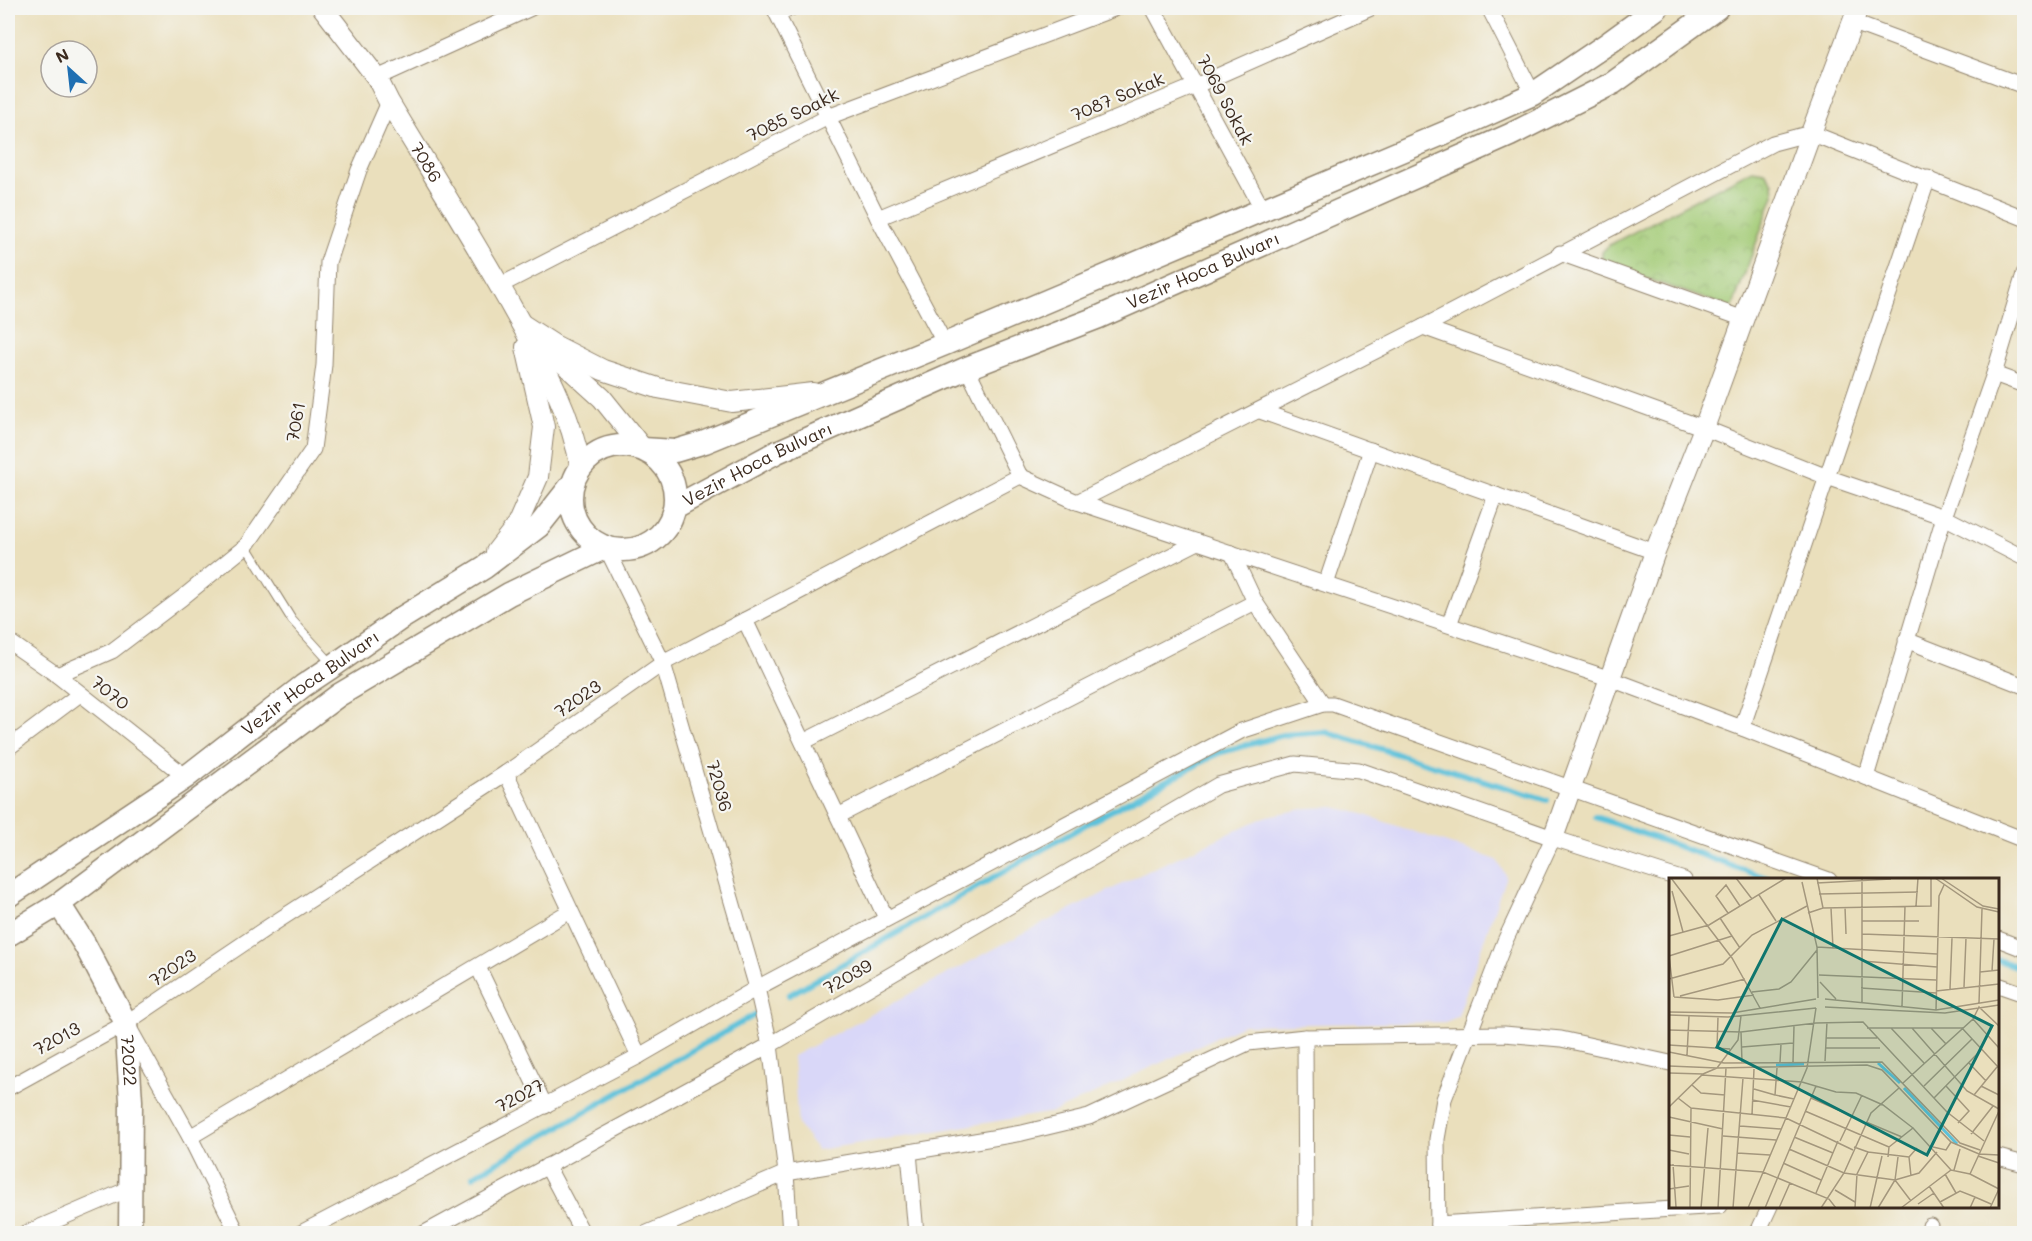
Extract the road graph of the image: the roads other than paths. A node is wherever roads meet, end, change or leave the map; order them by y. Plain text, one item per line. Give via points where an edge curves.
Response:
1 (323, 8) edge
2 (531, 8) edge
3 (1116, 8) edge
4 (1153, 8) edge
5 (1371, 8) edge
6 (1489, 8) edge
7 (1657, 8) edge
8 (1717, 8) edge
9 (780, 10) edge
10 (497, 14) edge
11 (1856, 15) edge
12 (377, 78) junction
13 (1195, 86) junction
14 (2025, 86) edge
15 (1533, 94) junction
16 (389, 102) junction
17 (828, 117) junction
18 (1810, 133) junction
19 (1928, 178) junction
20 (1263, 210) junction
21 (878, 218) junction
22 (2025, 218) edge
23 (1560, 253) junction
24 (2025, 274) edge
25 (499, 286) junction
26 (1744, 319) junction
27 (520, 324) junction
28 (1423, 327) junction
29 (945, 344) junction
30 (967, 368) junction
31 (1994, 374) junction
32 (2025, 385) edge
33 (836, 389) junction
34 (1260, 411) junction
35 (1704, 428) junction
36 (643, 449) junction
37 (1371, 450) junction
38 (577, 476) junction
39 (1020, 476) junction
40 (1827, 477) junction
41 (1496, 495) junction
42 (1077, 502) junction
43 (675, 507) junction
44 (1944, 517) junction
45 (1197, 542) junction
46 (246, 546) junction
47 (606, 547) junction
48 (1655, 552) junction
49 (1232, 553) junction
50 (2025, 558) edge
51 (485, 567) junction
52 (1326, 584) junction
53 (1255, 602) junction
54 (745, 620) junction
55 (1450, 622) dead end
56 (1906, 640) junction
57 (8, 641) edge
58 (663, 663) junction
59 (333, 666) junction
60 (57, 675) junction
61 (1611, 679) junction
62 (2025, 686) edge
63 (80, 694) junction
64 (1323, 704) junction
65 (1742, 728) junction
66 (803, 742) junction
67 (8, 748) edge
68 (507, 773) junction
69 (186, 777) junction
70 (1866, 777) junction
71 (1572, 787) junction
72 (838, 816) junction
73 (1553, 838) junction
74 (2025, 840) edge
75 (1681, 878) edge
76 (1826, 878) edge
77 (8, 896) edge
78 (59, 904) junction
79 (570, 911) junction
80 (886, 918) junction
81 (8, 935) edge
82 (1999, 939) edge
83 (2025, 949) edge
84 (478, 967) junction
85 (1999, 985) edge
86 (757, 988) junction
87 (2025, 994) edge
88 (126, 1023) junction
89 (1468, 1035) junction
90 (1305, 1037) junction
91 (770, 1045) junction
92 (639, 1056) junction
93 (1669, 1063) edge
94 (8, 1088) edge
95 (545, 1106) junction
96 (190, 1137) junction
97 (909, 1152) junction
98 (1999, 1157) edge
99 (2025, 1164) edge
100 (547, 1166) junction
101 (786, 1173) junction
102 (131, 1188) junction
103 (1695, 1208) edge
104 (1769, 1208) edge
105 (1438, 1229) edge
106 (24, 1233) edge
107 (130, 1233) edge
108 (238, 1233) edge
109 (299, 1233) edge
110 (423, 1233) edge
111 (583, 1233) edge
112 (645, 1233) edge
113 (790, 1233) edge
114 (916, 1233) edge
115 (1306, 1233) edge
116 (1757, 1233) edge

1 - 12 street, 7086
2 - 10 street
3 - 17 street, 7085 Soakk
4 - 13 street, 7069 Sokak
5 - 13 street, 7087 Sokak
6 - 15 street
7 - 15 main road, Vezir Hoca Bulvarı
8 - 30 main road, Vezir Hoca Bulvarı via 1613,83 1510,135 1099,317
9 - 17 street
10 - 12 street
11 - 14 street
11 - 18 street
12 - 16 street, 7086
13 - 20 street, 7069 Sokak
13 - 21 street, 7087 Sokak
15 - 20 main road, Vezir Hoca Bulvarı
16 - 25 street, 7086
16 - 46 street, 7061 via 359,170 328,262 324,365 313,449
17 - 21 street
17 - 25 street, 7085 Soakk
18 - 19 street
18 - 23 street via 1773,143
18 - 26 street
19 - 22 street
19 - 40 street
20 - 29 main road, Vezir Hoca Bulvarı
21 - 29 street
23 - 26 street
23 - 28 street
24 - 31 street
25 - 27 street, 7086
26 - 35 street
27 - 33 street via 603,370 658,388 732,402
27 - 36 street via 602,398
27 - 38 street, 7086 via 553,382 576,439
27 - 51 street via 544,427 538,477 517,525
28 - 34 street
28 - 35 street
29 - 33 main road, Vezir Hoca Bulvarı
30 - 39 street
30 - 43 main road, Vezir Hoca Bulvarı via 777,452
31 - 32 street
31 - 44 street
33 - 36 main road, Vezir Hoca Bulvarı via 675,452
34 - 37 street
34 - 42 street
35 - 40 street
35 - 48 street
36 - 38 main road via 607,448 591,457
36 - 43 main road via 669,472
37 - 41 street
37 - 52 street
38 - 47 main road via 571,499 581,529
38 - 51 main road, Vezir Hoca Bulvarı via 539,526
39 - 42 street
39 - 54 street, 72023
40 - 44 street
40 - 65 street
41 - 48 street
41 - 55 street
42 - 45 street
43 - 47 main road via 669,525 649,543 624,550
44 - 50 street
44 - 56 street
45 - 49 street
45 - 66 street
46 - 59 lane via 292,620
46 - 60 street, 7061 via 112,651
47 - 58 street, 72036
47 - 78 main road, Vezir Hoca Bulvarı via 509,594 339,695
48 - 61 street
49 - 52 street
49 - 53 street
51 - 59 main road, Vezir Hoca Bulvarı
52 - 61 street
53 - 64 street
53 - 72 street
54 - 58 street, 72023
54 - 66 street
56 - 62 street
56 - 70 street
57 - 60 street, 7070
58 - 68 street, 72023
58 - 86 street, 72036
59 - 69 main road, Vezir Hoca Bulvarı
60 - 63 street, 7070
61 - 65 street
61 - 71 street
63 - 67 street
63 - 69 street, 7070
64 - 71 street via 1333,704
64 - 80 street, 72027 via 1241,731
65 - 70 street
66 - 72 street
68 - 79 street
68 - 88 street, 72023
69 - 77 main road, Vezir Hoca Bulvarı
70 - 74 street
71 - 73 street
71 - 76 street
72 - 80 street
73 - 75 street
73 - 89 street via 1505,941
73 - 91 street, 72039 via 1359,770 1295,764 1218,785
78 - 81 main road, Vezir Hoca Bulvarı
78 - 88 main road, 72022
79 - 84 street
79 - 92 street
80 - 86 street, 72027
82 - 83 street
84 - 95 street
84 - 96 street
85 - 87 street
86 - 91 street, 72036
86 - 92 street, 72027
88 - 94 street, 72013
88 - 96 street
88 - 102 main road, 72022
89 - 90 street
89 - 93 street via 1561,1039
89 - 105 street via 1444,1099 1437,1139
90 - 97 street via 1248,1043 1089,1117
90 - 115 street
91 - 100 street, 72039
91 - 101 street, 72036
92 - 95 street, 72027
95 - 109 street, 72027
96 - 108 street
97 - 101 street
97 - 114 street
98 - 99 street
100 - 110 street, 72039
100 - 111 street
101 - 112 street
101 - 113 street, 72036
102 - 106 street
102 - 107 main road, 72022
103 - 105 street
104 - 116 street

